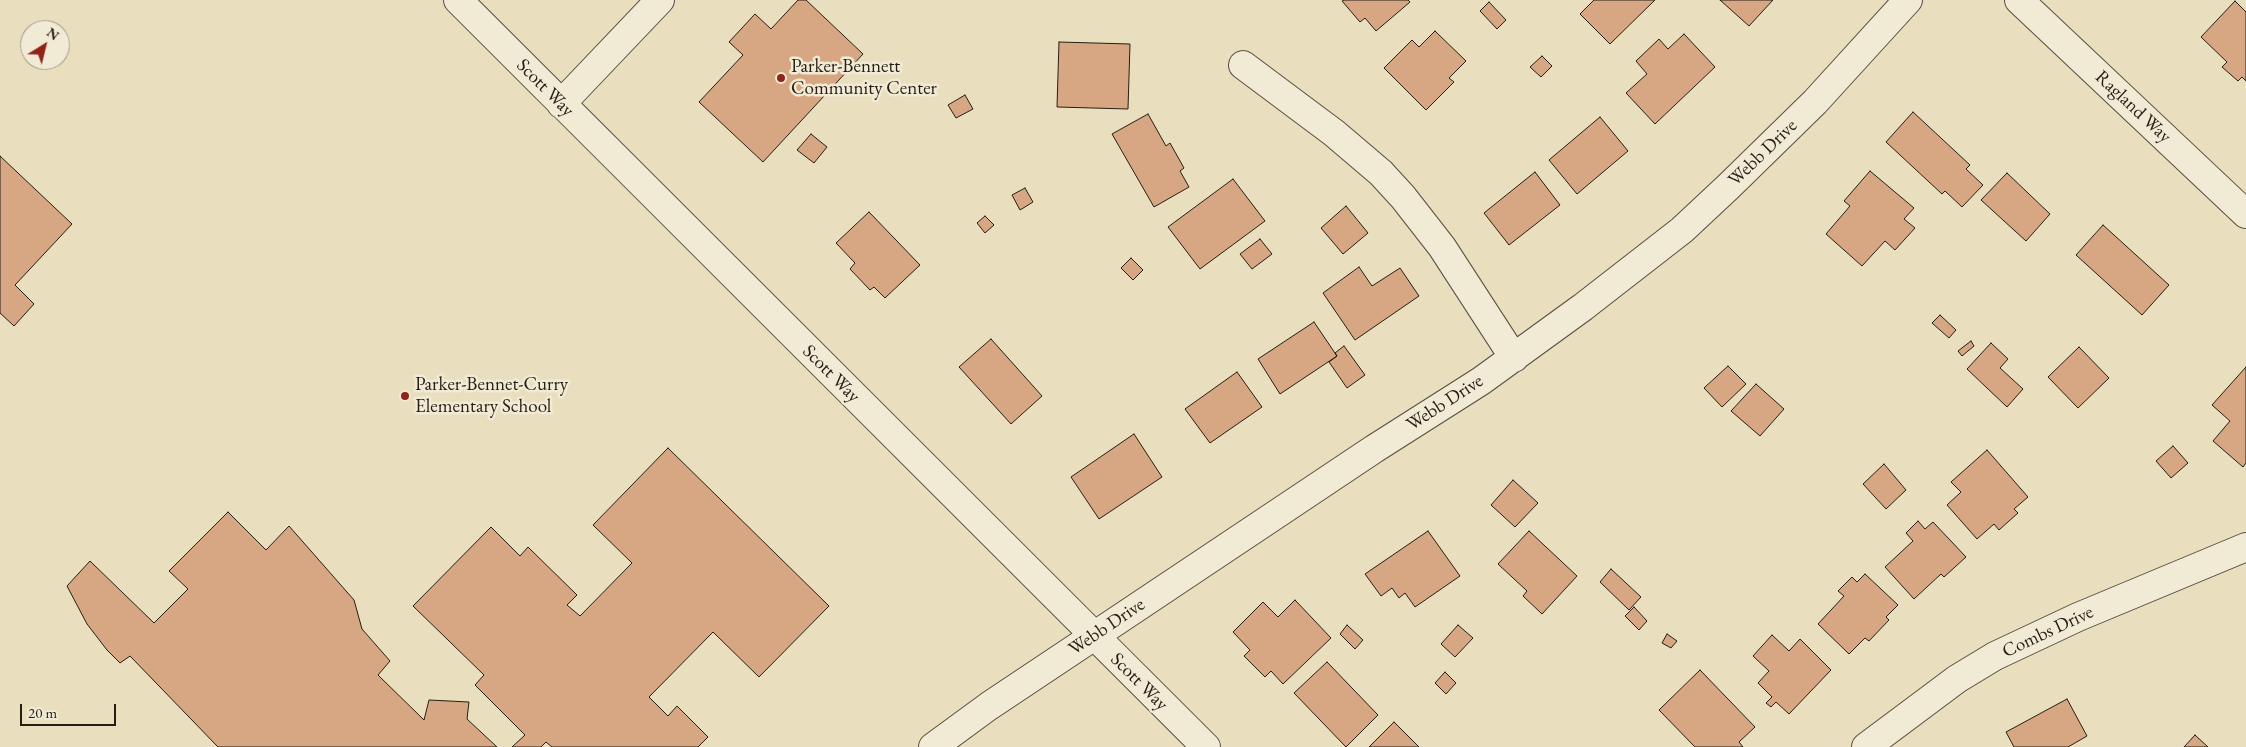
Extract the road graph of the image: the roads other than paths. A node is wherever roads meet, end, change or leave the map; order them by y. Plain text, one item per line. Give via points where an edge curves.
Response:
1 (458, 0) edge
2 (660, 0) edge
3 (1908, 0) edge
4 (2020, 0) edge
5 (1243, 65) dead end
6 (561, 104) junction
7 (2246, 214) edge
8 (1514, 358) junction
9 (2246, 547) edge
10 (1094, 636) junction
11 (933, 747) edge
12 (1206, 747) edge
13 (1866, 747) edge

1 - 6 street, Scott Way
2 - 6 street
3 - 8 street, Webb Drive via 1815,102 1682,230
4 - 7 street, Ragland Way
5 - 8 street via 1352,147 1392,185 1442,246
6 - 10 street, Scott Way
8 - 10 street, Webb Drive
9 - 13 street, Combs Drive via 2078,617 1995,656 1957,679
10 - 11 street, Webb Drive
10 - 12 street, Scott Way

